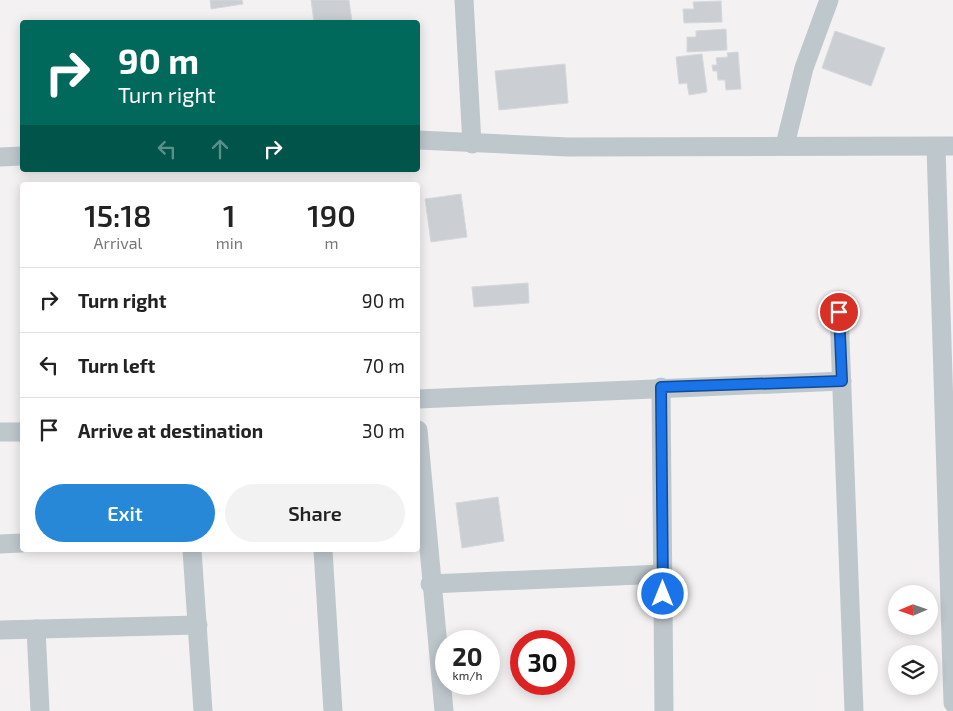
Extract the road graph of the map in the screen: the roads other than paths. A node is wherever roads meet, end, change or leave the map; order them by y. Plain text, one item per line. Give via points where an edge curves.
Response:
1 (464, 0) edge
2 (829, 0) edge
3 (420, 140) edge
4 (472, 144) junction
5 (785, 145) junction
6 (945, 147) edge
7 (20, 156) edge
8 (0, 157) edge
9 (839, 312) dead end
10 (842, 381) junction
11 (661, 387) junction
12 (420, 399) edge
13 (0, 432) edge
14 (20, 432) edge
15 (420, 456) edge
16 (20, 543) edge
17 (0, 544) edge
18 (192, 552) edge
19 (323, 552) edge
20 (663, 574) junction
21 (430, 584) junction
22 (198, 626) junction
23 (0, 630) edge
24 (36, 630) junction
25 (953, 703) edge
26 (40, 711) edge
27 (203, 711) edge
28 (332, 711) edge
29 (444, 711) edge
30 (664, 711) edge
31 (854, 711) edge

1 - 4 street
2 - 5 street via 804,68
3 - 4 street
4 - 5 street via 661,148
5 - 6 street
6 - 25 street
7 - 8 street
9 - 10 street
10 - 11 street
10 - 31 street
11 - 12 street
11 - 20 street
13 - 14 street
15 - 21 street
16 - 17 street
18 - 22 street
19 - 28 street
20 - 21 street
20 - 30 street
21 - 29 street
22 - 24 street
22 - 27 street
23 - 24 street
24 - 26 street

